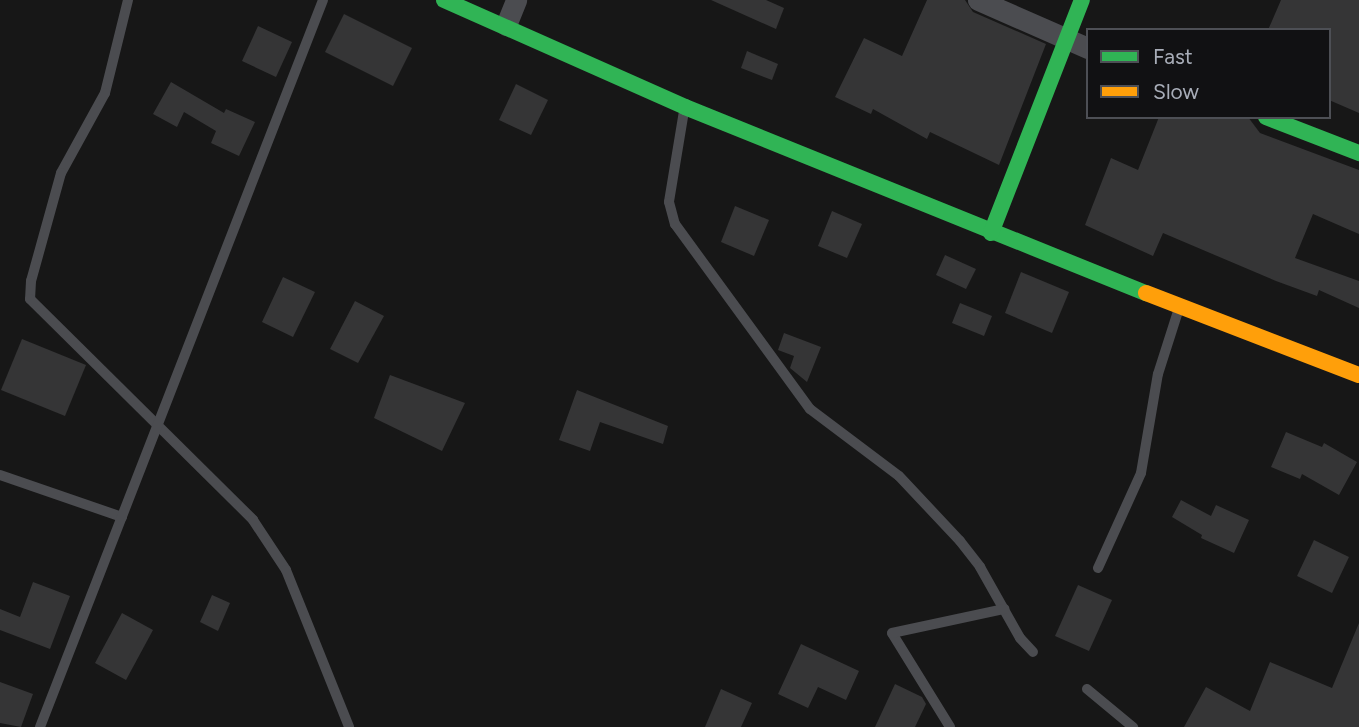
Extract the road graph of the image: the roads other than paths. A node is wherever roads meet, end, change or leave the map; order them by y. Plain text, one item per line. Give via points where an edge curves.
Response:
1 (128, 0) edge
2 (323, 0) edge
3 (444, 0) edge
4 (516, 0) edge
5 (978, 0) edge
6 (1082, 0) edge
7 (506, 25) junction
8 (1067, 40) junction
9 (1086, 47) edge
10 (685, 107) junction
11 (1271, 119) edge
12 (1359, 153) edge
13 (990, 233) junction
14 (1180, 305) junction
15 (1359, 376) edge
16 (158, 423) junction
17 (0, 475) edge
18 (122, 517) junction
19 (1098, 568) dead end
20 (1004, 609) junction
21 (1033, 652) dead end
22 (1087, 689) dead end
23 (40, 727) edge
24 (349, 727) edge
25 (950, 727) edge
26 (1133, 727) edge

1 - 16 lane via 105,93 61,173 30,299
2 - 16 lane
3 - 7 street
4 - 7 street
5 - 8 street
6 - 8 street
7 - 10 street
8 - 9 street
8 - 13 street
10 - 13 street
10 - 20 lane via 669,202 675,224 810,409 910,486 980,567
11 - 12 street
13 - 14 street
14 - 15 street
14 - 19 lane via 1158,374 1141,473
16 - 18 lane
16 - 24 lane via 271,544 286,570
17 - 18 lane
18 - 23 lane
20 - 21 lane
20 - 25 lane via 892,633
22 - 26 lane

